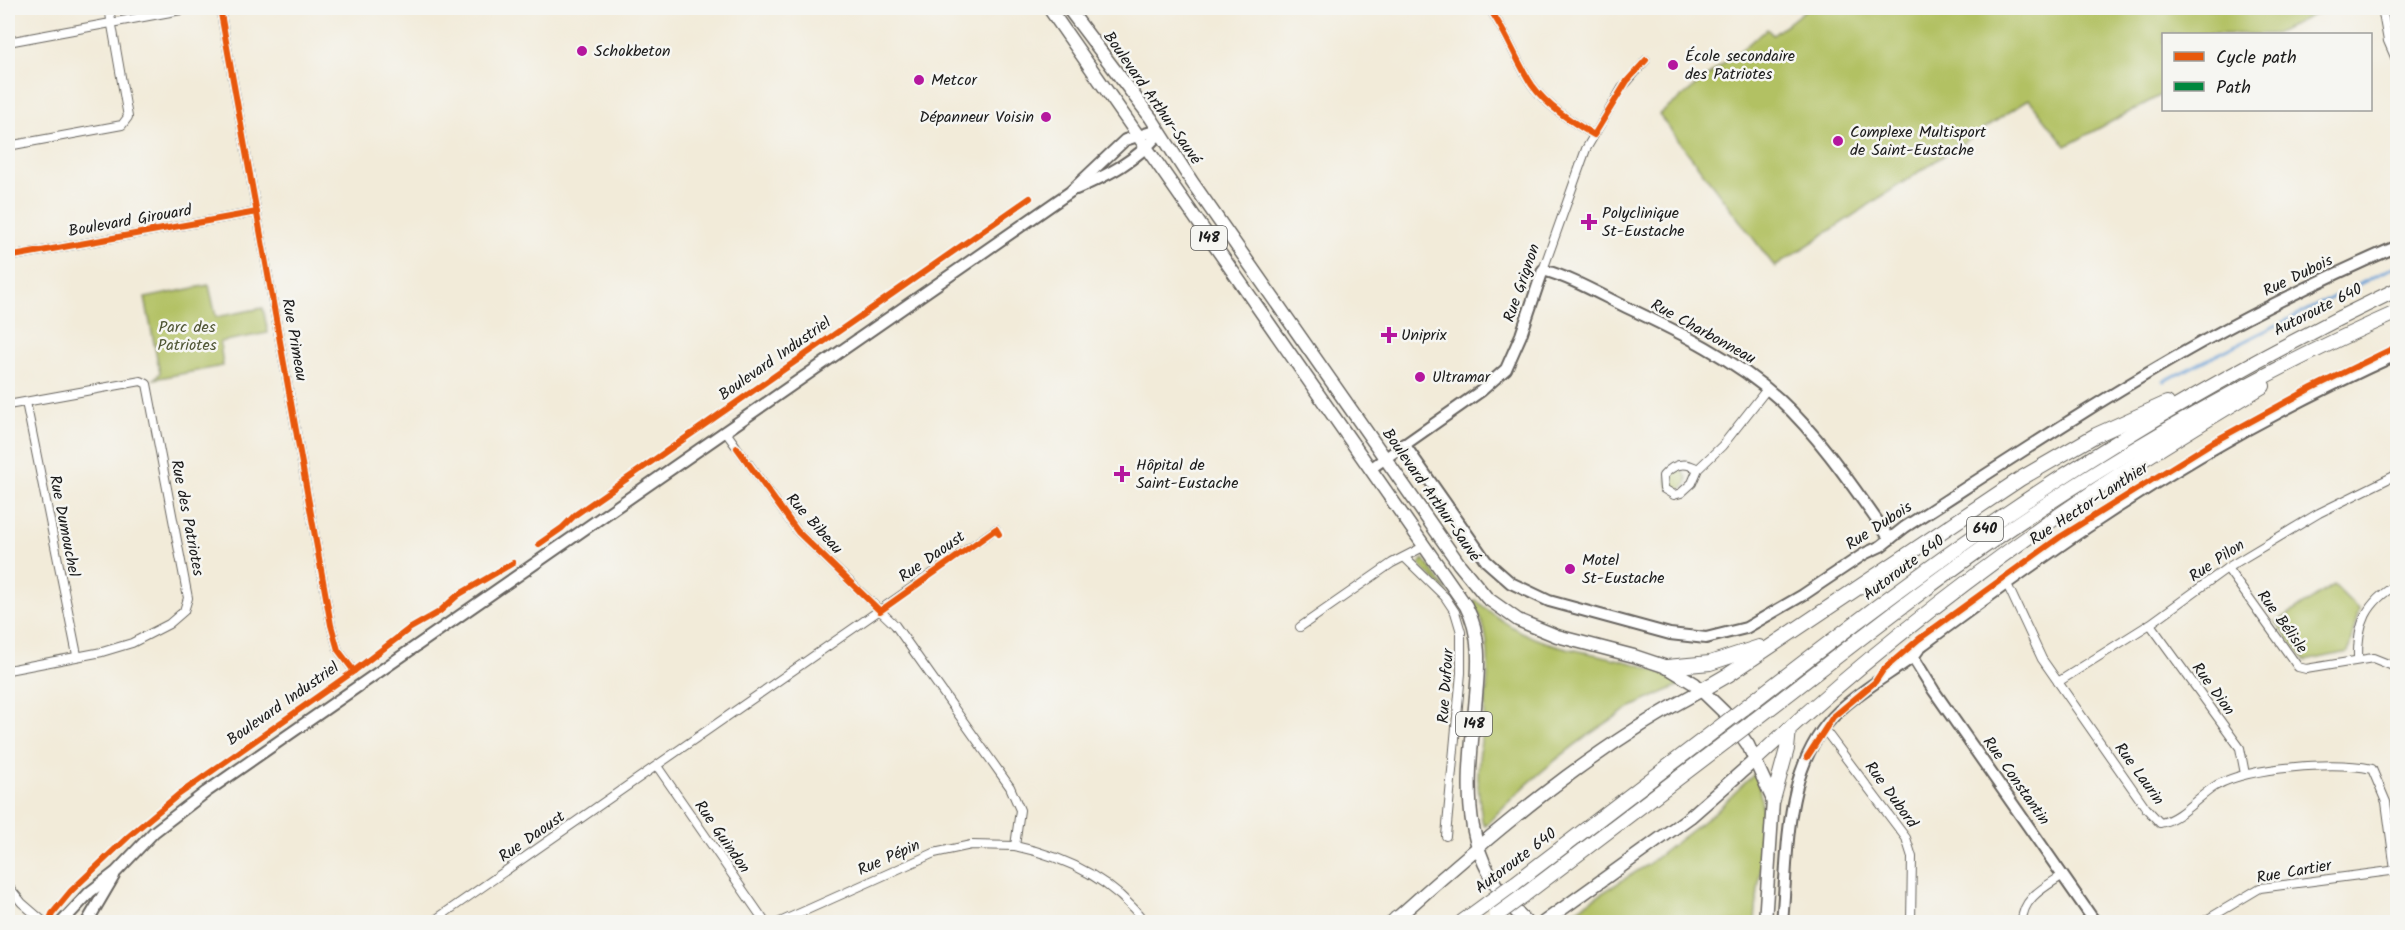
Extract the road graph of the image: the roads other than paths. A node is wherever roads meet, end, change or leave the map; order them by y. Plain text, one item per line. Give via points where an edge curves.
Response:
1 (109, 8) edge
2 (192, 8) edge
3 (220, 8) edge
4 (1049, 8) edge
5 (1068, 8) edge
6 (1489, 8) edge
7 (2382, 8) edge
8 (112, 22) junction
9 (8, 42) edge
10 (1646, 60) dead end
11 (2397, 64) edge
12 (1159, 131) junction
13 (1137, 135) junction
14 (1594, 135) junction
15 (8, 146) edge
16 (1146, 148) junction
17 (1070, 192) junction
18 (257, 212) junction
19 (2397, 246) edge
20 (8, 257) edge
21 (1543, 270) junction
22 (2397, 289) edge
23 (2397, 312) edge
24 (2344, 336) junction
25 (2397, 354) edge
26 (2240, 369) junction
27 (1767, 389) junction
28 (26, 402) junction
29 (8, 405) edge
30 (725, 431) junction
31 (1404, 444) junction
32 (1385, 458) junction
33 (1370, 469) junction
34 (1698, 469) junction
35 (2397, 474) edge
36 (996, 529) dead end
37 (1890, 539) junction
38 (1425, 546) junction
39 (1405, 558) junction
40 (2227, 568) junction
41 (2007, 584) junction
42 (2397, 584) edge
43 (880, 611) junction
44 (2150, 624) junction
45 (1300, 627) dead end
46 (1775, 641) junction
47 (77, 655) junction
48 (1913, 657) junction
49 (2358, 660) junction
50 (1667, 667) junction
51 (2397, 668) edge
52 (8, 670) edge
53 (354, 671) dead end
54 (2058, 682) junction
55 (1702, 690) junction
56 (1789, 729) junction
57 (1824, 729) junction
58 (1755, 760) junction
59 (657, 766) junction
60 (2245, 774) junction
61 (1773, 800) junction
62 (1446, 836) dead end
63 (1016, 846) junction
64 (1477, 848) junction
65 (2396, 870) edge
66 (116, 872) junction
67 (2063, 875) junction
68 (8, 886) edge
69 (1492, 919) edge
70 (1394, 921) edge
71 (44, 922) edge
72 (62, 922) edge
73 (87, 922) edge
74 (432, 922) edge
75 (765, 922) edge
76 (780, 922) edge
77 (1145, 922) edge
78 (1462, 922) edge
79 (1526, 922) edge
80 (1544, 922) edge
81 (1765, 922) edge
82 (1782, 922) edge
83 (1911, 922) edge
84 (2022, 922) edge
85 (2095, 922) edge
86 (2203, 922) edge

1 - 8 street
2 - 8 street
3 - 18 street, Rue Primeau
4 - 13 main road, Boulevard Arthur-Sauvé / 148
5 - 12 main road, Boulevard Arthur-Sauvé / 148
6 - 14 street via 1536,90
7 - 11 street
8 - 9 street
8 - 15 street via 128,117 122,125
10 - 14 street, Rue Grignon via 1627,81
12 - 13 street, Boulevard Industriel
12 - 16 street, Boulevard Industriel
12 - 32 main road, Boulevard Arthur-Sauvé / 148
13 - 16 main road, Boulevard Arthur-Sauvé / 148
13 - 17 street, Boulevard Industriel via 1122,142
14 - 21 street, Rue Grignon via 1575,175
16 - 17 street, Boulevard Industriel via 1104,176
16 - 33 main road, Boulevard Arthur-Sauvé / 148
17 - 30 street, Boulevard Industriel
18 - 20 street, Boulevard Girouard
18 - 53 street, Rue Primeau via 331,625 338,650
19 - 37 street, Rue Dubois via 2193,347
21 - 27 street, Rue Charbonneau via 1677,332
21 - 31 street, Rue Grignon via 1506,369
22 - 26 highway, Autoroute 640 / 640
23 - 24 highway, Autoroute 640 / 640
24 - 56 highway via 2048,523 1911,625
24 - 69 highway, Autoroute 640 / 640, bridge via 2195,413 2056,498 1982,549
25 - 41 street, Rue Hector-Lanthier via 2326,387 2190,462
26 - 46 highway via 2054,458
26 - 78 highway, Autoroute 640 / 640, bridge via 1988,526
27 - 34 street
27 - 37 street, Rue Charbonneau via 1819,444
28 - 29 street, Rue des Patriotes
28 - 47 street, Rue Dumouchel
28 - 47 street, Rue des Patriotes via 141,381 147,384 188,598 184,611 149,635 117,648
30 - 43 street, Rue Bibeau via 802,537
30 - 66 street, Boulevard Industriel via 206,792 154,832
31 - 32 street, Rue Grignon
31 - 37 street, Rue Dubois via 1486,561 1510,583 1549,601 1677,636 1712,637 1746,628
32 - 33 street, Rue Grignon
32 - 50 main road, Boulevard Arthur-Sauvé / 148 via 1464,572 1494,604 1548,633
33 - 38 main road, Boulevard Arthur-Sauvé / 148
34 - 34 street via 1687,464 1675,466 1663,476 1664,489 1670,495 1681,493 1692,483
35 - 40 street, Rue Pilon via 2319,513
36 - 43 street, Rue Daoust
38 - 39 street
38 - 64 main road, Boulevard Arthur-Sauvé / 148 via 1466,606 1477,638 1479,665 1469,793
39 - 45 street
39 - 62 street, Rue Dufour via 1445,597 1461,632 1461,673
40 - 44 street, Rue Pilon
40 - 49 street, Rue Bélisle via 2298,667
41 - 48 street, Rue Hector-Lanthier via 1921,646
41 - 54 street, Rue Laurin via 2042,659
42 - 49 street via 2370,605 2363,618
43 - 59 street, Rue Daoust
43 - 63 street, Rue Bibeau via 895,625 1017,798 1020,813
44 - 54 street, Rue Pilon
44 - 60 street, Rue Dion via 2240,748
46 - 50 highway via 1710,663
46 - 55 highway
47 - 52 street, Rue des Patriotes
48 - 57 street, Rue Hector-Lanthier via 1842,708
48 - 67 street, Rue Constantin
49 - 51 street, Rue Bélisle via 2373,658
50 - 55 main road, Boulevard Arthur-Sauvé / 148
54 - 60 street, Rue Laurin via 2160,823 2173,821 2218,785
55 - 58 main road, Boulevard Arthur-Sauvé / 148 via 1733,722
55 - 64 main road via 1582,764
56 - 58 highway
56 - 61 highway
57 - 82 street, Rue Hector-Lanthier via 1807,757 1796,788
57 - 83 street, Rue Dubord via 1906,837 1912,857
58 - 61 main road, Boulevard Arthur-Sauvé / 148
58 - 80 main road via 1690,817
59 - 74 street, Rue Daoust
59 - 75 street, Rue Guindon
60 - 65 street, Rue Laurin via 2351,765 2372,769 2386,802
61 - 81 main road, Boulevard Arthur-Sauvé / 148
63 - 76 street, Rue Pépin via 971,845 941,851
63 - 77 street via 1088,871 1122,897
64 - 70 main road
64 - 79 main road, Boulevard Arthur-Sauvé / 148 via 1495,886
65 - 86 street, Rue Cartier via 2260,888
66 - 72 street, Boulevard Industriel
66 - 73 street, Boulevard Industriel
67 - 84 street via 2031,898 2022,913
67 - 85 street, Rue Constantin
68 - 71 street

